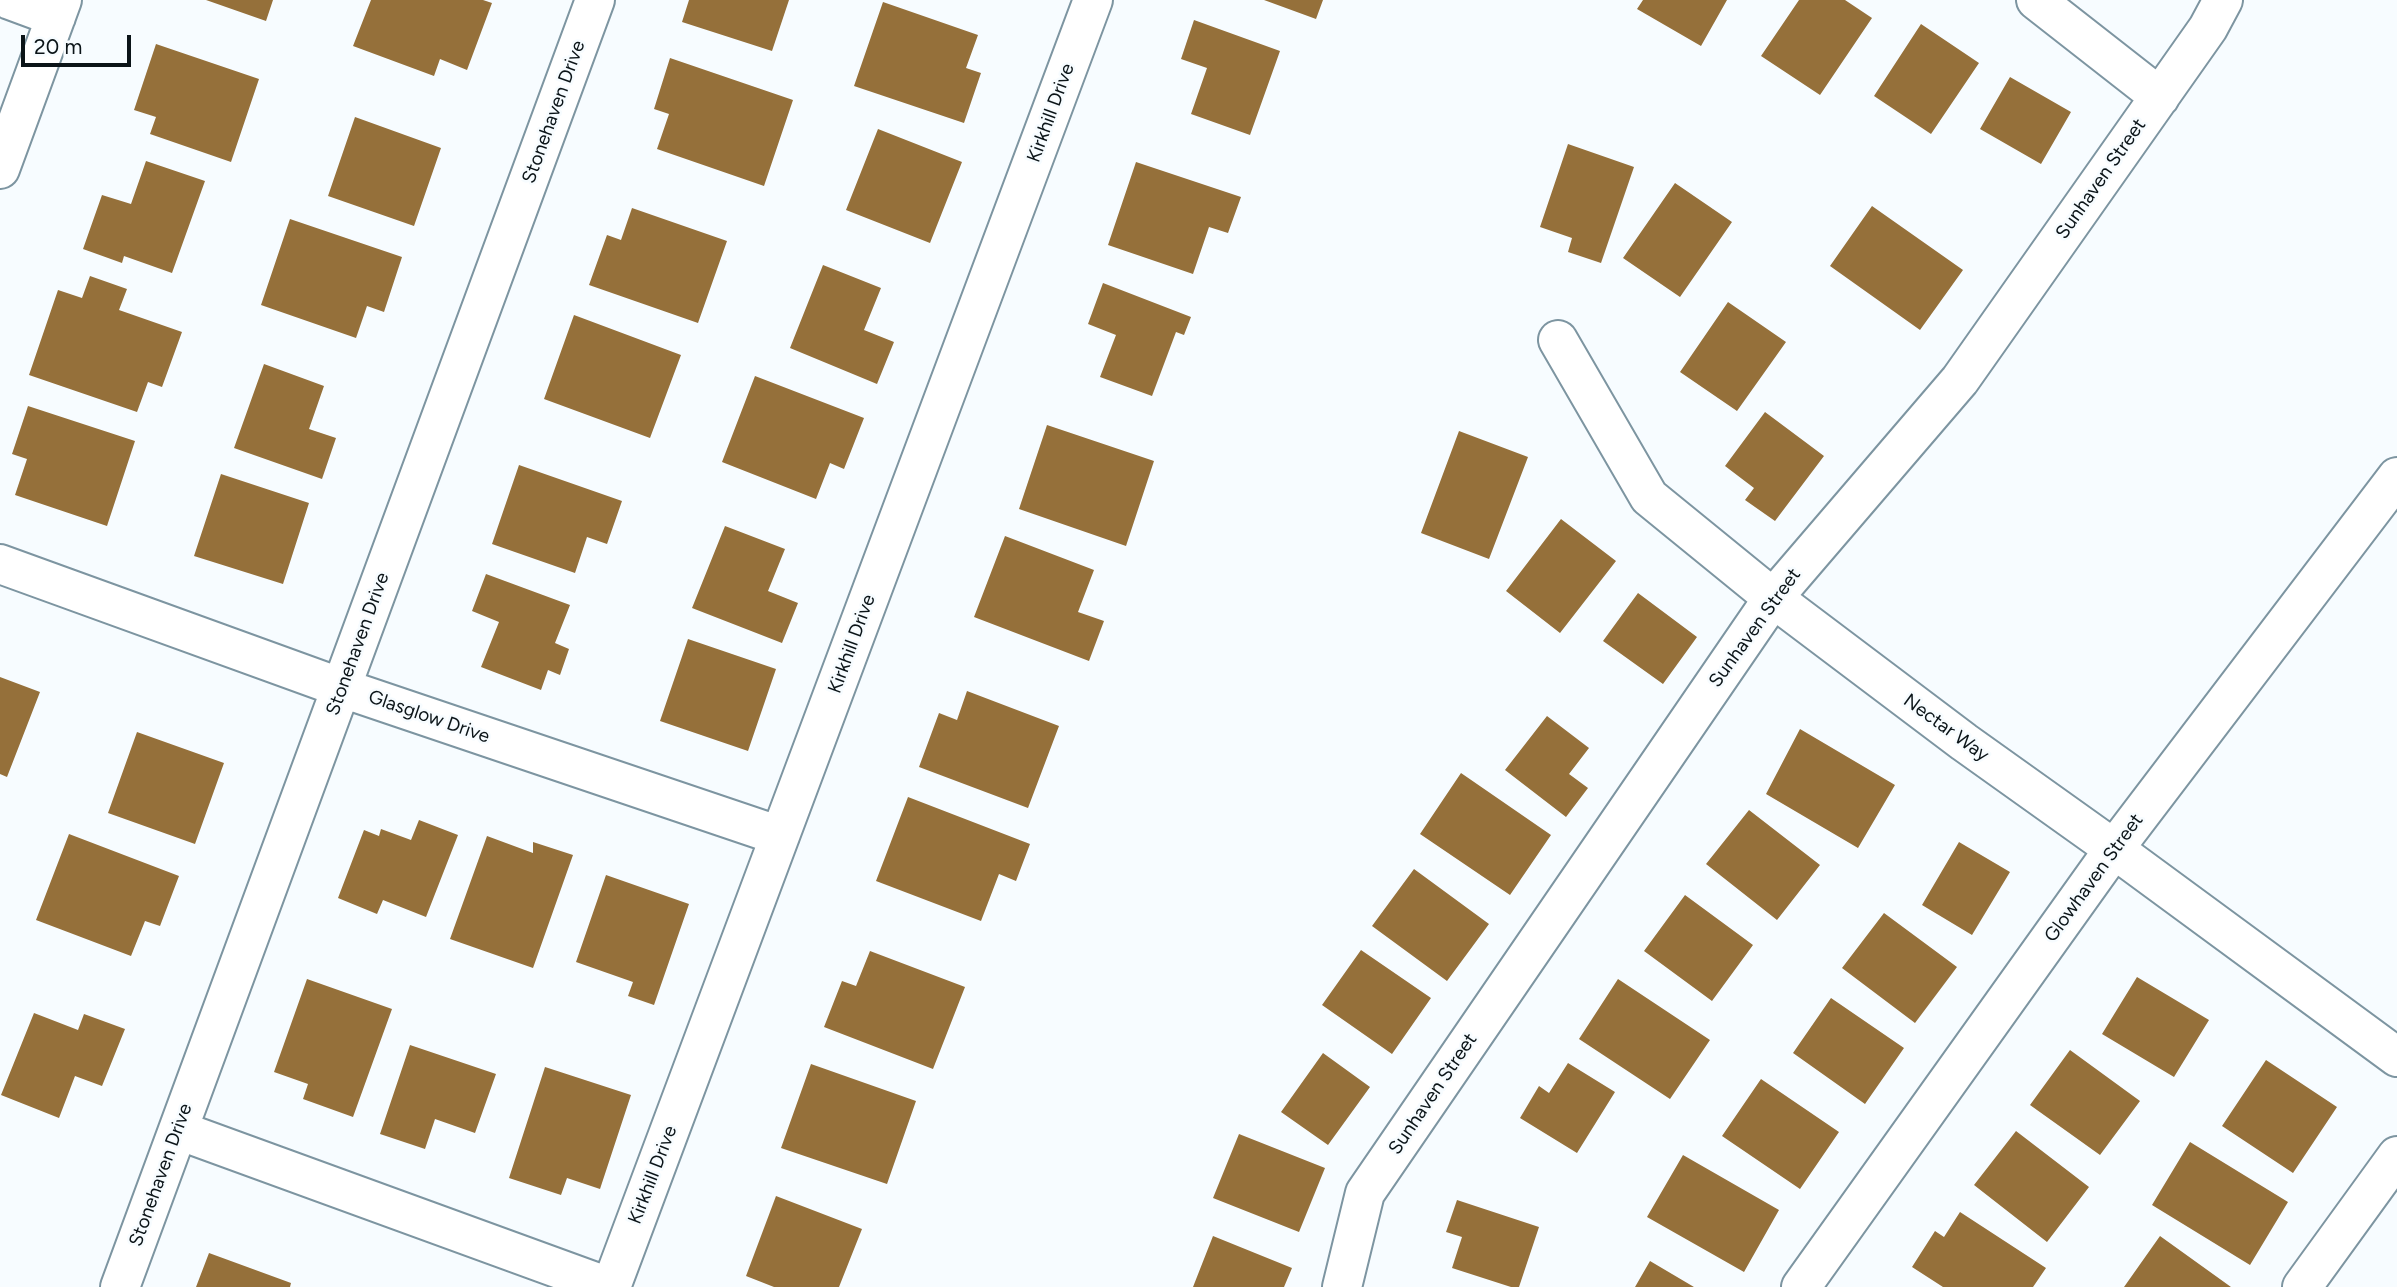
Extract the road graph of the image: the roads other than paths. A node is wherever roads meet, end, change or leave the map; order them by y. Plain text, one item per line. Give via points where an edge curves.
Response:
1 (9, 0) edge
2 (595, 0) edge
3 (1093, 0) edge
4 (2036, 0) edge
5 (2222, 0) edge
6 (59, 8) edge
7 (2160, 97) junction
8 (0, 169) edge
9 (1558, 340) dead end
10 (2397, 477) edge
11 (0, 564) edge
12 (1773, 598) junction
13 (342, 688) junction
14 (780, 836) junction
15 (2114, 849) junction
16 (2397, 1057) edge
17 (178, 1130) junction
18 (2397, 1156) edge
19 (120, 1287) edge
20 (610, 1287) edge
21 (1342, 1287) edge
22 (1801, 1287) edge
23 (2302, 1287) edge

1 - 6 street
2 - 13 street, Stonehaven Drive
3 - 14 street, Kirkhill Drive
4 - 7 street
5 - 7 street, Sunhaven Street
6 - 8 street
7 - 12 street, Sunhaven Street via 1960,380
9 - 12 street, Nectar Way via 1649,497
10 - 15 street, Glowhaven Street
11 - 13 street, Glasglow Drive
12 - 15 street, Nectar Way
12 - 21 street, Sunhaven Street via 1365,1193
13 - 14 street, Glasglow Drive
13 - 17 street, Stonehaven Drive
14 - 20 street, Kirkhill Drive
15 - 16 street, Nectar Way
15 - 22 street, Glowhaven Street
17 - 19 street, Stonehaven Drive
17 - 20 street, Kirkhill Drive
18 - 23 street

